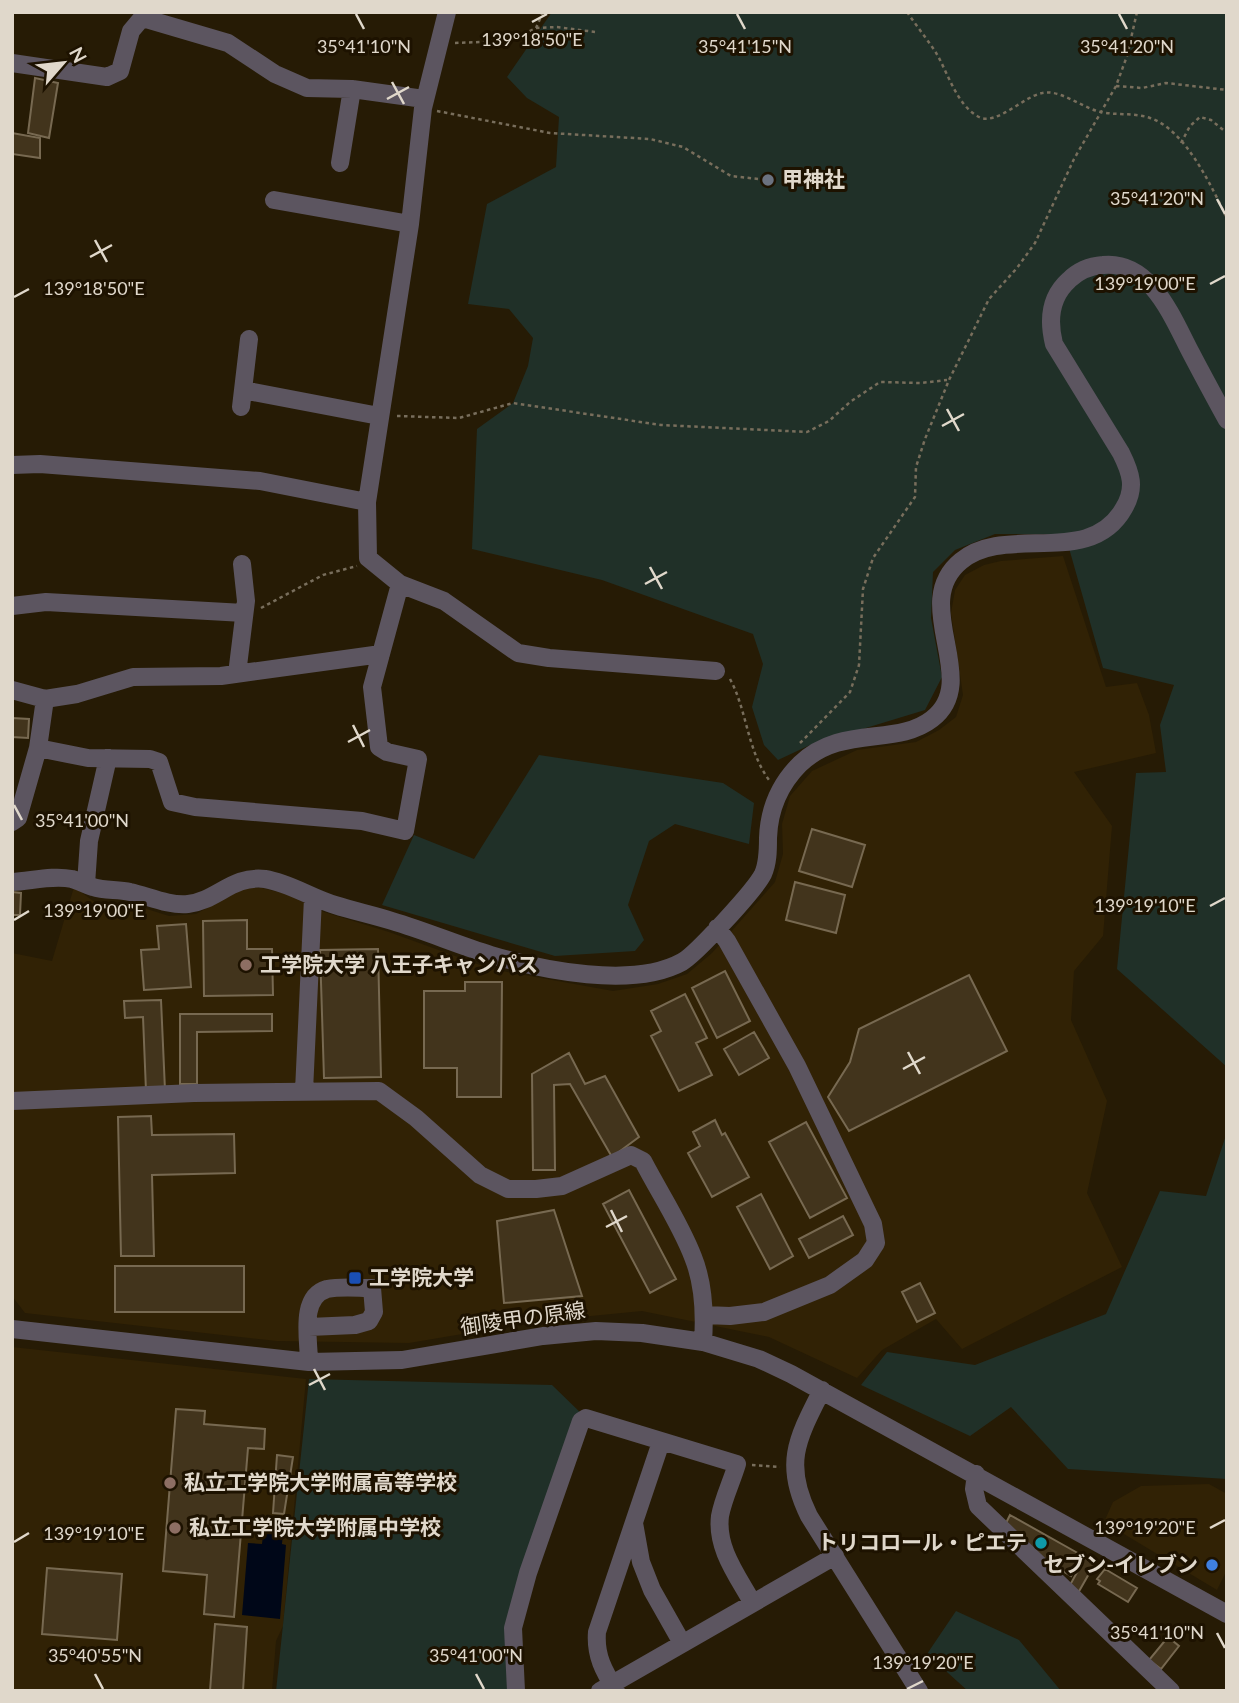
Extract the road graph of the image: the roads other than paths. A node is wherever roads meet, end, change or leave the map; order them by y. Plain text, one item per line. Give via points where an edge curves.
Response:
1 (447, 12) edge
2 (145, 15) edge
3 (12, 63) edge
4 (352, 89) junction
5 (424, 103) junction
6 (340, 163) dead end
7 (274, 200) dead end
8 (410, 224) junction
9 (249, 339) dead end
10 (379, 416) junction
11 (1227, 420) edge
12 (12, 465) edge
13 (366, 502) junction
14 (242, 564) dead end
15 (400, 584) junction
16 (12, 606) edge
17 (244, 613) junction
18 (381, 654) junction
19 (716, 671) road end
20 (237, 674) junction
21 (12, 690) edge
22 (45, 699) junction
23 (38, 748) junction
24 (108, 758) junction
25 (12, 822) edge
26 (12, 882) edge
27 (86, 884) junction
28 (313, 898) junction
29 (718, 928) junction
30 (304, 1091) junction
31 (12, 1101) edge
32 (705, 1315) junction
33 (309, 1327) dead end
34 (12, 1329) edge
35 (704, 1342) junction
36 (309, 1362) junction
37 (822, 1390) junction
38 (661, 1442) junction
39 (975, 1474) junction
40 (634, 1523) junction
41 (835, 1556) junction
42 (752, 1602) junction
43 (1227, 1614) edge
44 (682, 1643) junction
45 (609, 1688) edge
46 (516, 1691) edge
47 (919, 1691) edge
48 (1171, 1691) edge

1 - 5 street
2 - 3 street via 131,31 120,71 107,77
2 - 4 street via 228,43 275,74 307,88
4 - 5 street
4 - 6 street
5 - 8 street
7 - 8 street
8 - 10 street
9 - 10 street via 242,398
10 - 13 street
11 - 29 street via 1171,315 1148,282 1116,264 1082,270 1069,280 1052,307 1049,326 1054,344 1130,470 1130,498 1119,518 1091,537 994,547 963,558 944,581 941,597 951,688 942,710 915,728 832,744 792,773 778,792 763,874
12 - 13 street via 260,481
13 - 15 street via 368,558
14 - 17 street
15 - 18 street
15 - 19 street via 444,601 518,653
16 - 17 street via 46,602
17 - 20 street
18 - 20 street
18 - 24 street via 372,687 379,747 418,759 405,831 362,821 172,802 159,762
20 - 22 street via 133,677
21 - 22 street
22 - 23 street
23 - 24 street
23 - 25 street via 18,818
24 - 27 street via 89,841
26 - 27 street via 63,878
27 - 28 street via 190,904 245,878 264,879 284,883
28 - 29 street via 494,956 604,974 659,971 684,961
28 - 30 street
29 - 32 street via 797,1066 873,1224 876,1243 865,1260 830,1286 764,1312
30 - 31 street
30 - 32 street via 379,1091 480,1175 508,1189 562,1186 631,1155 643,1161 693,1256
32 - 35 street
33 - 36 street
34 - 36 street, 御陵甲の原線
35 - 36 street, 御陵甲の原線 via 596,1331 401,1360
35 - 37 street, 御陵甲の原線 via 760,1359
37 - 39 street, 御陵甲の原線
37 - 41 street via 801,1434 794,1468 798,1496
38 - 40 street
38 - 42 street via 737,1464 720,1514 721,1540
38 - 46 street via 581,1421 513,1628
39 - 43 street, 御陵甲の原線
39 - 48 street via 978,1506
40 - 44 street via 652,1590
40 - 45 street via 597,1632 598,1660
41 - 42 street
41 - 47 street
42 - 44 street
44 - 45 street

